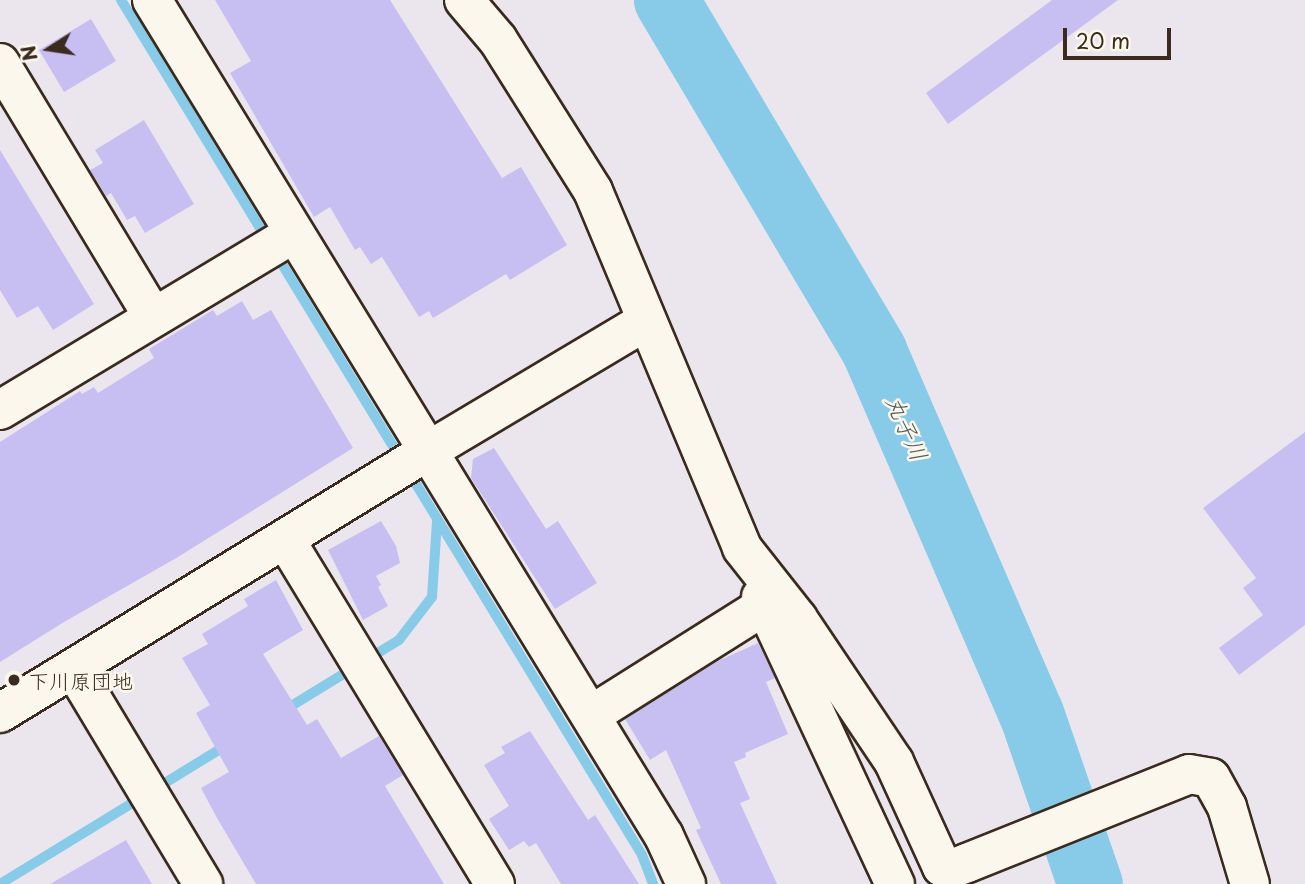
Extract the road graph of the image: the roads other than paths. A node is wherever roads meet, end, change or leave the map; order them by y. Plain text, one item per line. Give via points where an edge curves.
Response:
1 (152, 0) edge
2 (464, 0) edge
3 (0, 63) edge
4 (293, 233) junction
5 (153, 317) junction
6 (646, 321) junction
7 (0, 410) edge
8 (428, 451) junction
9 (285, 540) junction
10 (742, 548) junction
11 (765, 606) junction
12 (74, 669) junction
13 (0, 713) edge
14 (591, 715) junction
15 (203, 884) edge
16 (495, 884) edge
17 (687, 884) edge
18 (895, 884) edge
19 (1250, 884) edge

1 - 4 street
2 - 6 street via 498,40 593,191
3 - 5 street
4 - 5 street
4 - 8 street
5 - 7 street
6 - 8 street
6 - 10 street
8 - 9 street
8 - 14 street
9 - 12 street
9 - 16 street
10 - 11 street
10 - 19 street via 798,619 894,762 942,867 954,868 1189,774 1211,778 1227,807
11 - 14 street
11 - 18 street
12 - 13 street
12 - 15 street
14 - 17 street via 664,836

